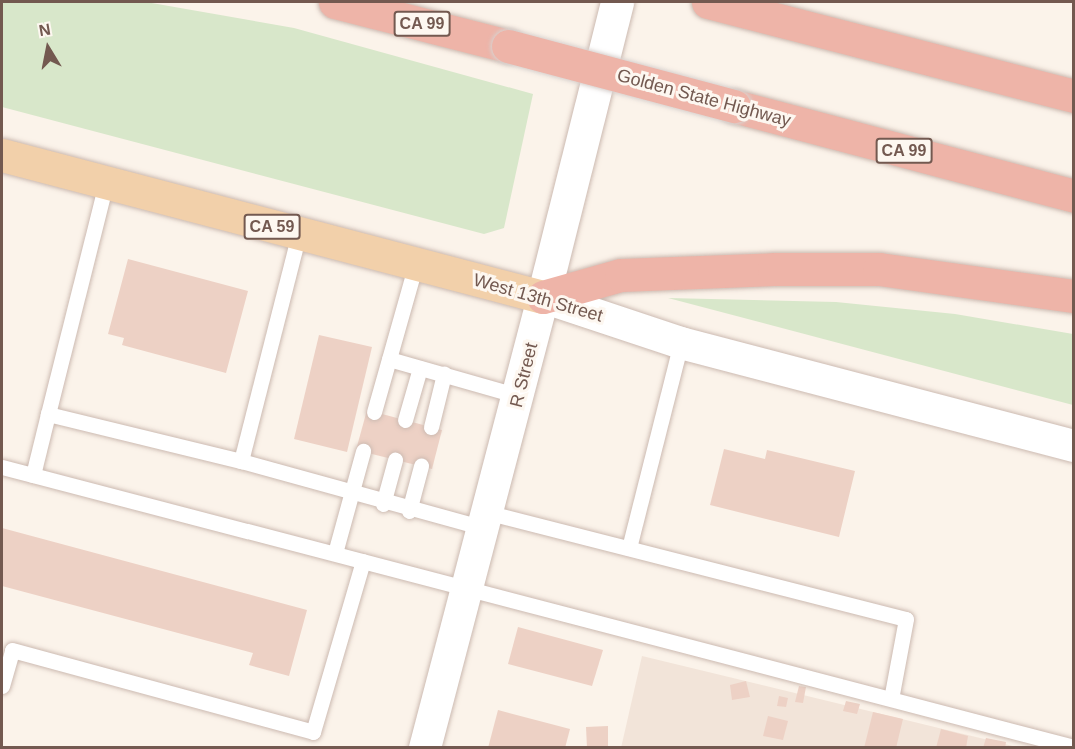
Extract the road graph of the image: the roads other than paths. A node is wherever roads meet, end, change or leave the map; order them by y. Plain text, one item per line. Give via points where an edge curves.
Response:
1 (335, 2) edge
2 (617, 2) edge
3 (708, 2) edge
4 (1074, 96) edge
5 (2, 155) edge
6 (106, 183) junction
7 (1074, 196) edge
8 (299, 234) junction
9 (416, 264) junction
10 (1074, 296) edge
11 (543, 297) junction
12 (681, 343) junction
13 (389, 359) junction
14 (420, 368) junction
15 (444, 374) junction
16 (519, 396) junction
17 (374, 412) dead end
18 (48, 414) junction
19 (405, 420) dead end
20 (431, 427) dead end
21 (1074, 446) edge
22 (363, 452) dead end
23 (395, 460) dead end
24 (241, 461) junction
25 (421, 466) dead end
26 (2, 467) edge
27 (33, 475) junction
28 (351, 494) junction
29 (383, 504) junction
30 (409, 511) junction
31 (487, 520) junction
32 (629, 548) junction
33 (335, 553) junction
34 (363, 561) junction
35 (467, 588) junction
36 (2, 686) edge
37 (891, 699) junction
38 (425, 747) edge
39 (1074, 747) edge

1 - 7 highway, Golden State Highway / CA 99, bridge
2 - 11 street, R Street
3 - 4 highway
5 - 6 main road, West 13th Street / CA 59
6 - 8 main road, West 13th Street / CA 59
6 - 18 lane
8 - 9 main road, West 13th Street / CA 59
8 - 24 lane
9 - 11 main road, West 13th Street / CA 59
9 - 13 lane
10 - 11 highway via 879,269 774,269 621,275
11 - 12 street, West 13th Street
11 - 16 street, R Street
12 - 21 street, West 13th Street
12 - 32 lane
13 - 14 lane
13 - 17 lane
14 - 15 lane
14 - 19 lane
15 - 16 lane
15 - 20 lane
16 - 31 street, R Street
18 - 24 lane
18 - 27 lane
22 - 28 lane
23 - 29 lane
24 - 28 lane
25 - 30 lane
26 - 27 lane
27 - 33 lane
28 - 29 lane
28 - 33 lane
29 - 30 lane
30 - 31 lane
31 - 32 lane
31 - 35 street, R Street
32 - 37 lane via 906,619
33 - 34 lane
34 - 35 lane
34 - 36 lane via 313,732 12,650
35 - 37 lane
35 - 38 street, R Street
37 - 39 lane

